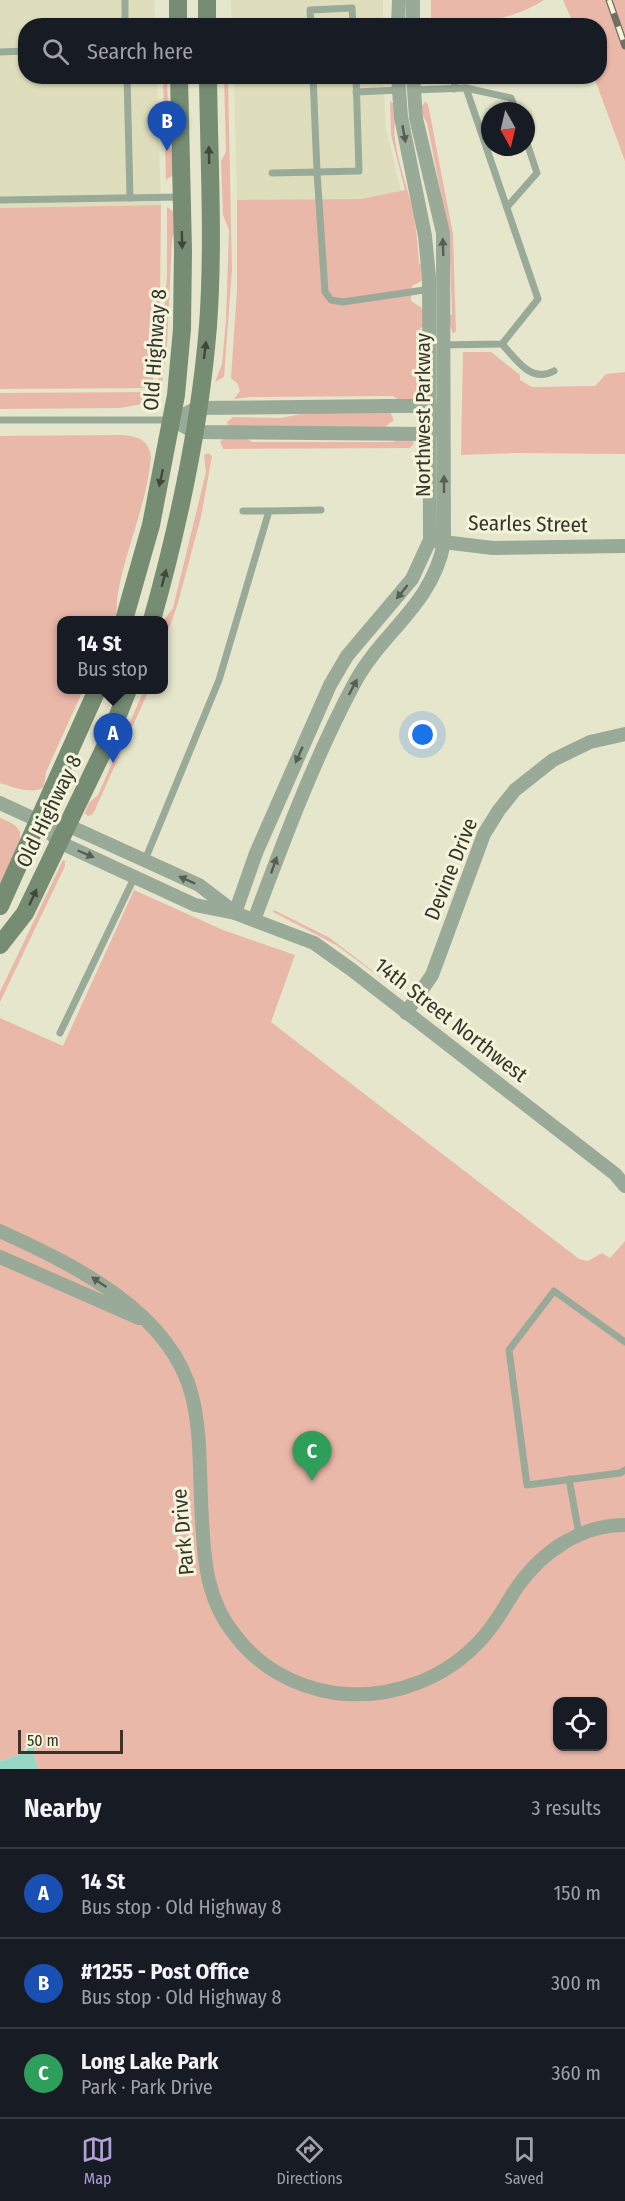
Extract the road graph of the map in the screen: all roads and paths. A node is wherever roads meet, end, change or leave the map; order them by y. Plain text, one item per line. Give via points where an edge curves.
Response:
1 (125, 0) edge
2 (178, 0) edge
3 (207, 0) edge
4 (399, 0) edge
5 (413, 0) edge
6 (125, 18) edge
7 (178, 18) edge
8 (207, 18) edge
9 (310, 18) edge
10 (353, 18) edge
11 (398, 18) edge
12 (413, 18) edge
13 (18, 51) edge
14 (0, 52) edge
15 (127, 84) edge
16 (179, 84) edge
17 (208, 84) edge
18 (313, 84) edge
19 (356, 84) edge
20 (393, 84) edge
21 (398, 84) edge
22 (413, 84) edge
23 (420, 84) edge
24 (455, 84) edge
25 (466, 88) junction
26 (454, 89) junction
27 (356, 92) junction
28 (513, 102) edge
29 (531, 156) edge
30 (317, 172) junction
31 (272, 173) dead end
32 (182, 197) junction
33 (130, 198) junction
34 (0, 200) edge
35 (507, 207) junction
36 (429, 289) junction
37 (444, 289) junction
38 (501, 344) junction
39 (429, 345) junction
40 (444, 345) junction
41 (554, 371) dead end
42 (429, 406) junction
43 (197, 408) junction
44 (0, 420) edge
45 (173, 420) junction
46 (443, 421) junction
47 (194, 432) junction
48 (429, 434) junction
49 (321, 510) dead end
50 (243, 511) dead end
51 (269, 511) junction
52 (437, 542) junction
53 (625, 546) edge
54 (125, 616) edge
55 (153, 616) edge
56 (95, 694) edge
57 (126, 694) edge
58 (317, 714) junction
59 (335, 723) junction
60 (625, 734) edge
61 (0, 803) edge
62 (39, 821) junction
63 (67, 825) junction
64 (59, 842) junction
65 (145, 860) junction
66 (135, 876) junction
67 (0, 906) edge
68 (235, 913) junction
69 (254, 920) junction
70 (0, 945) edge
71 (406, 1013) junction
72 (60, 1033) dead end
73 (625, 1186) edge
74 (0, 1231) edge
75 (0, 1257) edge
76 (66, 1262) junction
77 (56, 1283) junction
78 (143, 1320) junction
79 (625, 1342) edge
80 (625, 1470) edge
81 (568, 1479) junction
82 (625, 1525) edge
83 (579, 1534) junction

1 - 6 lane
2 - 7 street
3 - 8 street
4 - 11 street
5 - 12 street
9 - 10 lane via 310,10 352,8
13 - 14 lane
15 - 33 lane
16 - 32 street, Old Highway 8
43 -> 17 street via 208,327 211,257
18 - 30 lane
19 - 27 lane
20 - 27 lane
21 -> 36 street, Northwest Parkway via 425,236
37 -> 22 street, Northwest Parkway via 442,233 416,118
23 - 26 lane
24 - 26 lane
25 - 26 lane
25 - 28 lane via 512,98
25 - 35 lane
27 - 30 lane via 359,171
29 - 35 lane via 537,173
30 - 31 lane
30 - 36 lane via 325,292 331,300 343,302
32 - 33 lane
32 -> 45 street, Old Highway 8 via 182,329
33 - 34 lane
35 - 38 lane via 538,299
36 - 37 lane
36 - 39 street, Northwest Parkway
37 - 40 street, Northwest Parkway
38 - 40 lane
38 - 41 lane via 528,372 539,375
39 - 40 lane
39 - 42 street, Northwest Parkway
40 - 46 street, Northwest Parkway
42 - 43 street
42 - 46 street
42 - 48 street, Northwest Parkway
43 - 45 street
43 - 47 street
44 - 45 lane
45 - 47 street
45 -> 54 street, Old Highway 8 via 151,525
46 - 48 street
52 -> 46 street, Northwest Parkway
47 - 48 street
55 -> 47 street via 182,502
48 - 52 street, Northwest Parkway
49 - 51 lane
50 - 51 lane
51 - 65 lane via 219,680
52 - 53 street, Searles Street via 494,548
52 -> 58 street, Northwest Parkway via 403,592 347,656
59 -> 52 street, Northwest Parkway via 355,681 420,601 439,565
56 - 62 street, Old Highway 8
57 - 63 street, Old Highway 8
58 - 59 street
58 -> 68 street, Northwest Parkway via 256,853
69 -> 59 street, Northwest Parkway via 281,843
60 - 71 street, Devine Drive via 590,742 553,760 515,790 499,810 484,834 432,975
61 - 62 street, 14th Street Northwest
62 - 63 street, 14th Street Northwest
62 - 64 street, 14th Street Northwest
62 - 67 street, Old Highway 8
63 - 64 street, Old Highway 8
63 - 65 street, 14th Street Northwest
64 -> 66 street, 14th Street Northwest
70 -> 64 street, Old Highway 8 via 26,913
65 - 66 street
68 -> 65 street, 14th Street Northwest via 199,885
66 - 68 street, 14th Street Northwest via 195,905
66 - 72 lane
68 - 69 street, 14th Street Northwest
69 - 71 street, 14th Street Northwest via 314,944
71 - 73 street, 14th Street Northwest via 615,1174
74 - 76 street, Park Drive
75 - 77 street, Park Drive
76 - 77 street
78 -> 76 street, Park Drive via 116,1294
77 - 78 street, Park Drive
78 - 83 street, Park Drive via 176,1358 192,1395 204,1562 210,1590 224,1621 242,1644 285,1678 322,1690 367,1694 400,1689 434,1677 484,1637 535,1565
79 - 81 lane via 554,1291 508,1350 527,1485
80 - 81 lane
81 - 83 lane
82 - 83 street, Park Drive via 603,1526

